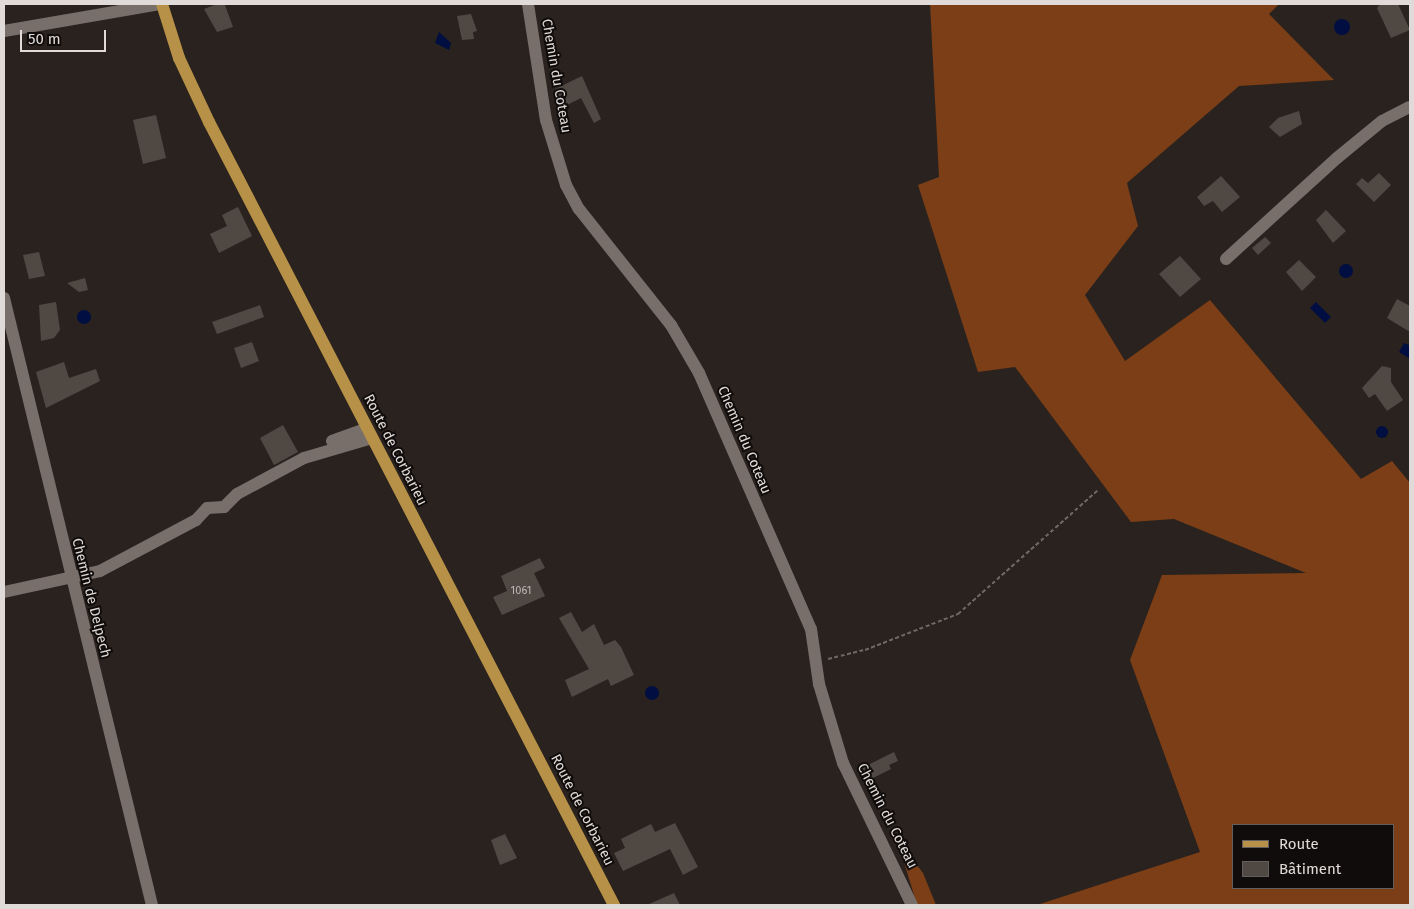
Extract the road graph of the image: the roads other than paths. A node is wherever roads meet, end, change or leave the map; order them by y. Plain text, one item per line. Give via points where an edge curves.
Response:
1 (161, 4) edge
2 (528, 4) edge
3 (4, 31) edge
4 (1410, 107) edge
5 (1226, 259) dead end
6 (4, 298) edge
7 (370, 433) junction
8 (332, 441) dead end
9 (70, 580) junction
10 (4, 592) edge
11 (152, 905) edge
12 (614, 905) edge
13 (912, 905) edge

1 - 3 street
1 - 7 main road, Route de Corbarieu via 193,88
2 - 13 street, Chemin du Coteau via 546,120 566,185 579,208 671,325 699,373 770,542 801,602 843,763
4 - 5 street via 1382,121 1337,158
6 - 9 street, Chemin de Delpech
7 - 8 street
7 - 9 street via 304,458 237,494 224,507 207,508 196,520 100,571
7 - 12 main road, Route de Corbarieu
9 - 10 street
9 - 11 street, Chemin de Delpech

